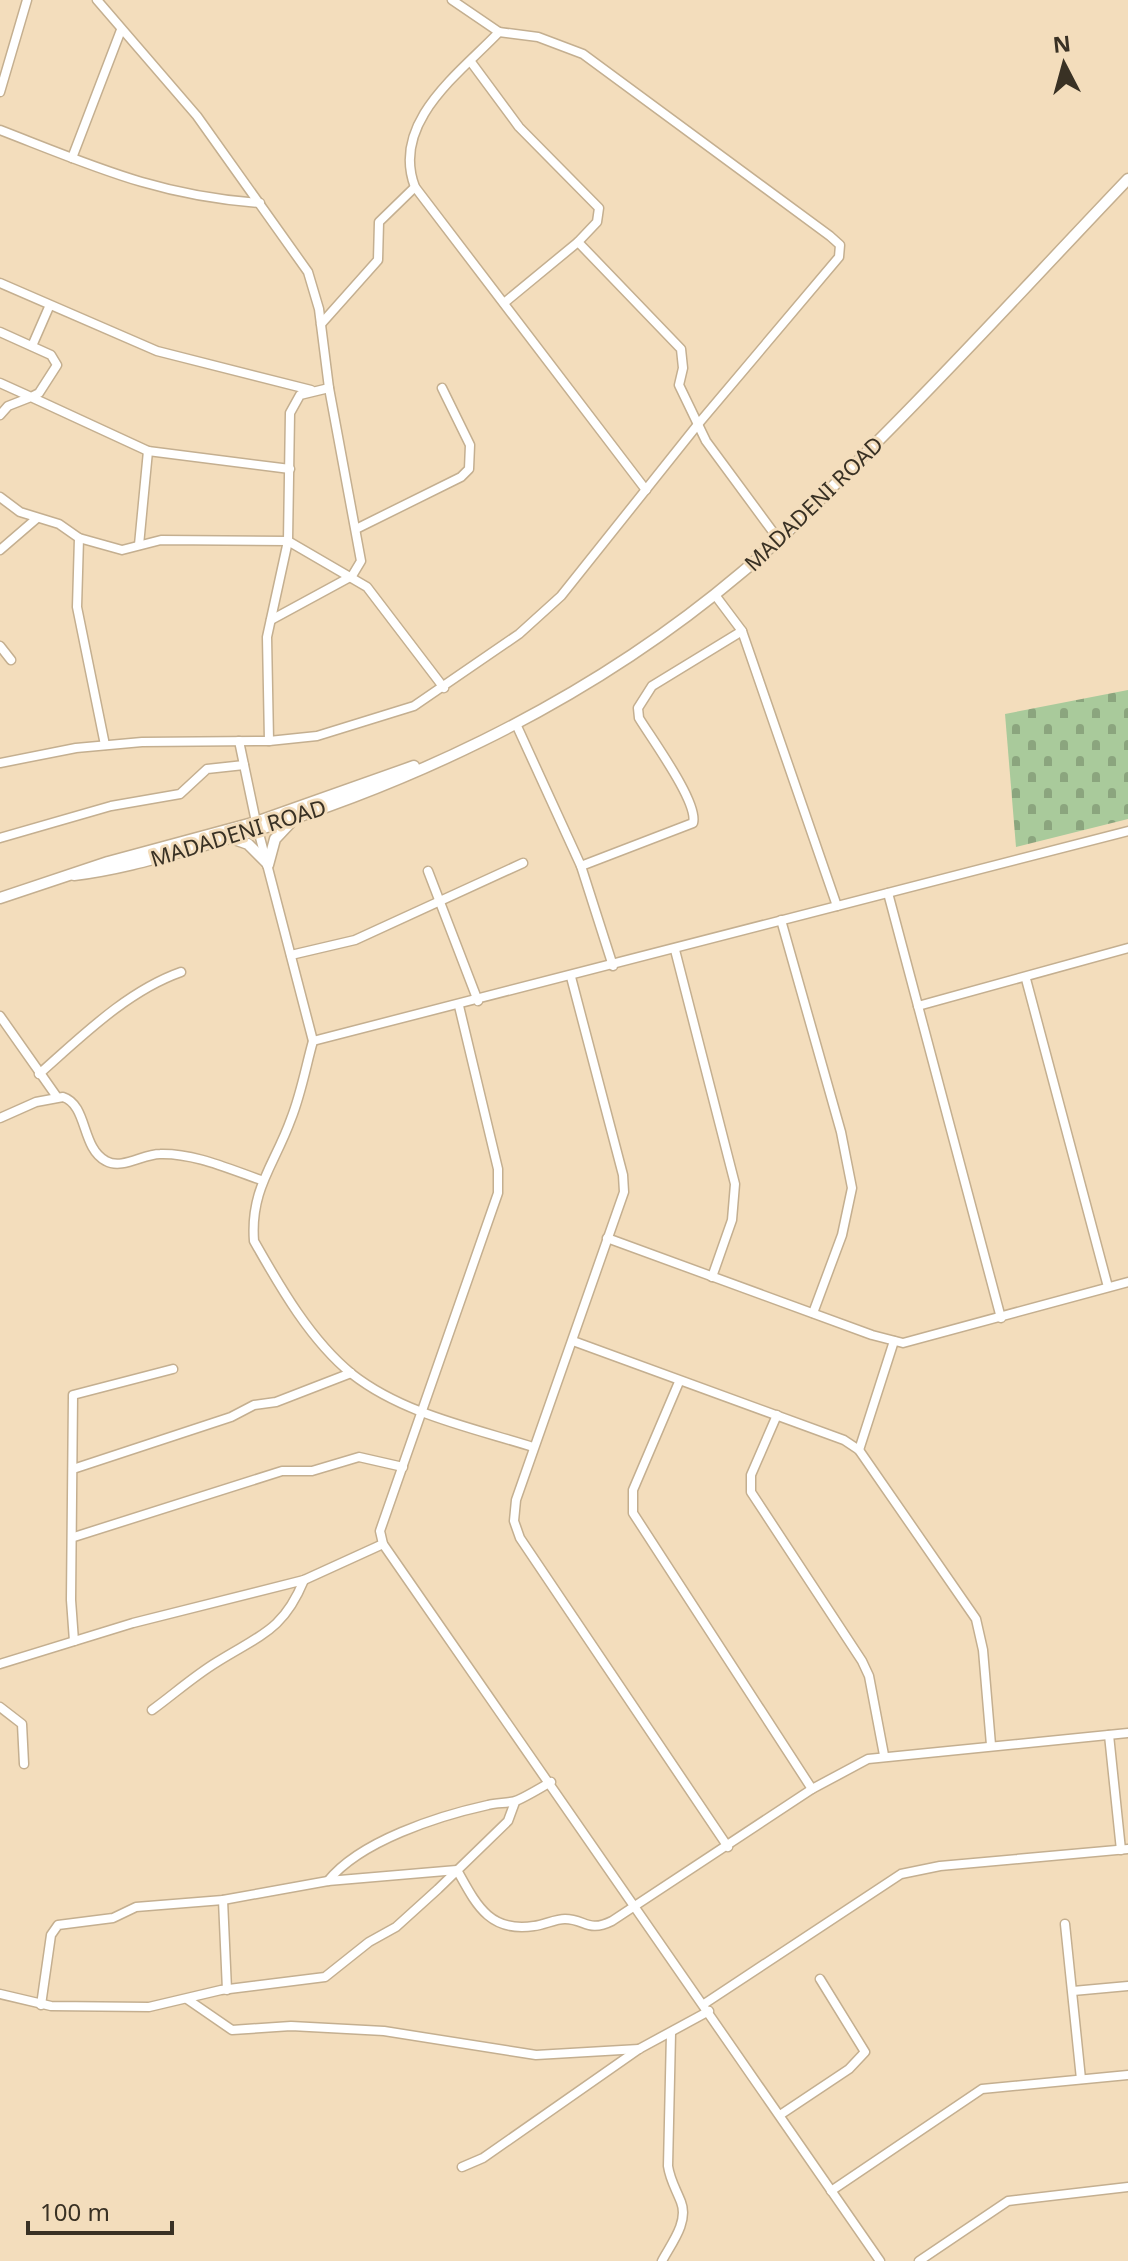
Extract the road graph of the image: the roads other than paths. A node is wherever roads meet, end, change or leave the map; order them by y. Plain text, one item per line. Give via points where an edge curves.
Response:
1 (27, 0) edge
2 (97, 0) edge
3 (452, 0) edge
4 (121, 30) junction
5 (499, 32) junction
6 (471, 62) junction
7 (0, 92) edge
8 (0, 130) edge
9 (72, 158) junction
10 (1128, 179) edge
11 (415, 187) junction
12 (260, 203) junction
13 (578, 242) junction
14 (0, 283) edge
15 (504, 303) junction
16 (49, 307) junction
17 (321, 324) junction
18 (0, 332) edge
19 (32, 346) junction
20 (0, 383) edge
21 (329, 388) junction
22 (442, 388) dead end
23 (312, 390) junction
24 (31, 397) junction
25 (0, 415) edge
26 (699, 423) junction
27 (148, 451) junction
28 (290, 469) junction
29 (646, 490) junction
30 (0, 497) edge
31 (36, 519) junction
32 (356, 529) junction
33 (79, 538) junction
34 (779, 540) junction
35 (288, 541) junction
36 (139, 545) junction
37 (0, 550) edge
38 (352, 576) junction
39 (715, 595) junction
40 (271, 620) junction
41 (742, 631) junction
42 (0, 646) edge
43 (11, 660) dead end
44 (444, 688) junction
45 (516, 724) junction
46 (239, 741) junction
47 (269, 741) junction
48 (105, 745) junction
49 (443, 758) junction
50 (0, 763) edge
51 (244, 765) junction
52 (301, 815) junction
53 (257, 826) junction
54 (1128, 831) edge
55 (0, 838) edge
56 (230, 839) junction
57 (523, 863) dead end
58 (268, 864) junction
59 (581, 866) junction
60 (428, 871) dead end
61 (74, 875) junction
62 (888, 893) junction
63 (0, 898) edge
64 (438, 902) junction
65 (837, 906) junction
66 (781, 920) junction
67 (1128, 948) edge
68 (675, 950) junction
69 (291, 955) junction
70 (613, 966) junction
71 (181, 972) dead end
72 (571, 977) junction
73 (1026, 979) junction
74 (478, 1001) junction
75 (459, 1006) junction
76 (918, 1006) junction
77 (0, 1016) edge
78 (313, 1041) junction
79 (39, 1074) junction
80 (57, 1097) junction
81 (0, 1118) edge
82 (261, 1180) junction
83 (607, 1238) junction
84 (712, 1277) junction
85 (1128, 1282) edge
86 (1108, 1287) junction
87 (813, 1313) junction
88 (1001, 1318) junction
89 (573, 1341) junction
90 (894, 1341) junction
91 (173, 1369) dead end
92 (351, 1373) junction
93 (679, 1382) junction
94 (421, 1411) junction
95 (777, 1415) junction
96 (533, 1447) junction
97 (859, 1450) junction
98 (403, 1467) junction
99 (73, 1469) junction
100 (74, 1537) junction
101 (383, 1544) junction
102 (304, 1580) junction
103 (74, 1641) junction
104 (0, 1664) edge
105 (0, 1707) edge
106 (152, 1710) dead end
107 (1128, 1733) edge
108 (1109, 1735) junction
109 (991, 1745) junction
110 (884, 1755) junction
111 (24, 1764) dead end
112 (551, 1782) junction
113 (812, 1789) junction
114 (515, 1802) junction
115 (728, 1847) junction
116 (1125, 1850) edge
117 (457, 1870) junction
118 (328, 1881) junction
119 (223, 1900) junction
120 (636, 1905) junction
121 (1065, 1924) dead end
122 (820, 1979) dead end
123 (1128, 1986) edge
124 (227, 1990) junction
125 (1073, 1991) junction
126 (0, 1994) edge
127 (187, 1999) junction
128 (41, 2005) junction
129 (707, 2008) junction
130 (671, 2033) junction
131 (639, 2049) junction
132 (1128, 2075) edge
133 (1081, 2079) junction
134 (780, 2115) junction
135 (462, 2167) dead end
136 (1128, 2187) edge
137 (831, 2191) junction
138 (662, 2261) edge
139 (880, 2261) edge
140 (919, 2261) edge

1 - 7 street
2 - 4 street
3 - 5 street
4 - 9 street
4 - 12 street via 197,116
5 - 6 street
5 - 26 street via 538,37 583,54 840,245 839,257
6 - 11 street via 439,91 417,133 408,161
6 - 13 street via 519,127 599,208 597,222
8 - 9 street
9 - 12 street via 153,188
10 - 34 street, MADADENI ROAD
11 - 15 street
11 - 17 street via 379,222 376,263
12 - 17 street via 308,272
13 - 15 street
13 - 26 street via 681,349 679,385
14 - 16 street
15 - 29 street
16 - 19 street
16 - 23 street via 157,351
17 - 21 street
18 - 19 street
19 - 24 street via 54,357 57,365
20 - 24 street
21 - 23 street
21 - 32 street
22 - 32 street via 470,445 469,469
23 - 28 street via 300,395 290,413
24 - 25 street
24 - 27 street
26 - 29 street
26 - 34 street via 709,446
27 - 28 street
27 - 36 street
28 - 35 street
29 - 44 street via 561,596
30 - 31 street
31 - 33 street via 59,524
31 - 37 street
32 - 38 street via 361,561
33 - 36 street via 117,549
33 - 48 street via 77,607
34 - 39 street, MADADENI ROAD
35 - 36 street via 161,540
35 - 38 street
35 - 40 street
38 - 40 street
38 - 44 street via 367,587
39 - 41 street
39 - 45 street, MADADENI ROAD via 614,666
40 - 47 street via 266,663
41 - 59 street via 652,686 638,708 695,815 693,823
41 - 65 street
42 - 43 street
44 - 47 street via 414,706 366,723
45 - 49 street, MADADENI ROAD
45 - 59 street
46 - 47 street
46 - 48 street
46 - 51 street
48 - 50 street
49 - 52 street, MADADENI ROAD
49 - 53 street, MADADENI ROAD
51 - 53 street
51 - 55 street via 207,769 175,796 111,806
52 - 53 street, MADADENI ROAD
52 - 58 street via 278,834
53 - 56 street, MADADENI ROAD
53 - 58 street
53 - 61 street, MADADENI ROAD
54 - 62 street
56 - 58 street via 248,844
56 - 61 street, MADADENI ROAD
57 - 64 street
58 - 69 street
59 - 70 street
60 - 64 street
61 - 63 street, MADADENI ROAD
62 - 65 street
62 - 76 street
64 - 69 street via 355,940
64 - 74 street
65 - 66 street
66 - 68 street
66 - 87 street via 852,1188 842,1235
67 - 73 street
68 - 70 street
68 - 84 street via 735,1184 732,1220
69 - 78 street
70 - 72 street
71 - 79 street via 131,999
72 - 74 street
72 - 83 street via 623,1175 624,1192
73 - 76 street
73 - 86 street
74 - 75 street
75 - 78 street
75 - 94 street via 498,1169 498,1193
76 - 88 street
77 - 79 street
78 - 82 street via 291,1119
79 - 80 street
80 - 81 street
80 - 82 street via 74,1103 90,1146 106,1162 172,1155
82 - 92 street via 254,1241 316,1334
83 - 84 street
83 - 89 street
84 - 87 street
85 - 86 street
86 - 88 street
87 - 90 street
88 - 90 street via 915,1342
89 - 93 street
89 - 96 street
90 - 97 street
91 - 99 street via 73,1395
92 - 94 street
92 - 99 street
93 - 95 street
93 - 113 street via 633,1490 633,1513
94 - 96 street
94 - 98 street
95 - 97 street
95 - 110 street via 751,1475 751,1492 862,1661
96 - 115 street via 514,1510 520,1538
97 - 109 street via 976,1619
98 - 100 street via 359,1457 312,1471 282,1471
98 - 101 street via 380,1531
99 - 100 street
100 - 103 street
101 - 102 street
101 - 112 street
102 - 103 street
102 - 106 street via 295,1601 269,1632 218,1661
103 - 104 street
105 - 111 street via 22,1724
107 - 108 street
108 - 109 street
108 - 116 street
109 - 110 street
110 - 113 street
112 - 114 street
112 - 120 street
113 - 115 street
114 - 117 street via 508,1821
114 - 118 street via 490,1804 403,1834 358,1854
115 - 120 street
116 - 129 street via 901,1874
117 - 118 street
117 - 120 street via 478,1908 504,1926 564,1919 594,1927
117 - 124 street via 396,1927 369,1942 333,1974
118 - 119 street
119 - 124 street
119 - 128 street via 136,1907 113,1918 58,1925 51,1935
120 - 129 street
121 - 125 street
122 - 134 street via 865,2052 849,2069
123 - 125 street
124 - 127 street
125 - 133 street
126 - 128 street
127 - 128 street via 149,2007
127 - 131 street via 232,2030 291,2026 384,2031 536,2055
129 - 130 street
129 - 134 street
130 - 131 street
130 - 138 street via 668,2166 683,2218
131 - 135 street via 483,2158
132 - 133 street
133 - 137 street via 982,2089
134 - 137 street
136 - 140 street via 1008,2201
137 - 139 street

